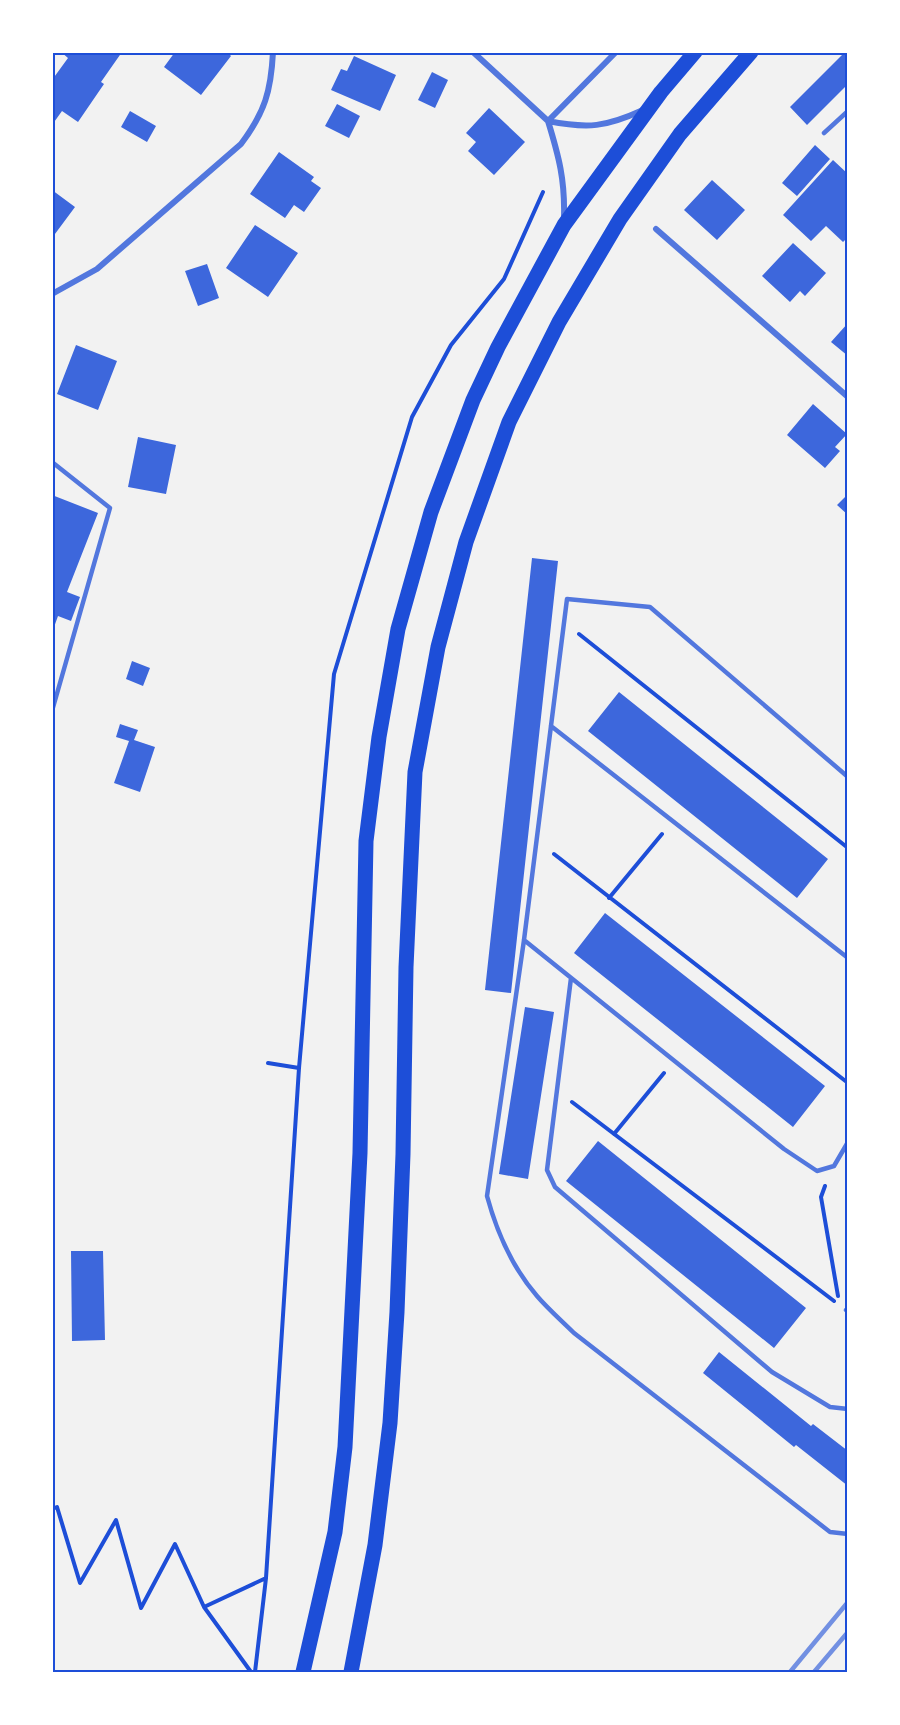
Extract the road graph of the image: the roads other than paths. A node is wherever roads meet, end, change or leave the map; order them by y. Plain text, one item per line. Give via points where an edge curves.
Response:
1 (273, 52) edge
2 (473, 52) edge
3 (616, 52) edge
4 (695, 52) edge
5 (752, 52) edge
6 (650, 106) junction
7 (848, 111) edge
8 (548, 121) junction
9 (824, 133) dead end
10 (564, 225) junction
11 (656, 229) dead end
12 (52, 294) edge
13 (848, 398) edge
14 (52, 462) edge
15 (52, 711) edge
16 (551, 726) junction
17 (848, 777) edge
18 (524, 940) junction
19 (848, 958) edge
20 (572, 978) junction
21 (848, 1142) edge
22 (848, 1409) edge
23 (848, 1534) edge
24 (303, 1672) edge
25 (351, 1672) edge

1 - 12 street via 272,80 262,110 241,144 98,269
2 - 8 street
3 - 8 street
4 - 6 main road
5 - 25 main road via 680,134 620,219 559,322 509,423 466,542 438,647 415,772 390,1423 375,1545
6 - 8 street via 594,127
6 - 10 main road
7 - 9 lane
8 - 10 street via 565,188
10 - 24 main road via 473,400 431,512 396,640 366,841 360,1153 345,1447 335,1532
11 - 13 street
14 - 15 lane via 110,508
16 - 17 lane via 567,599 650,606
16 - 18 lane
16 - 19 lane
18 - 20 lane
18 - 23 lane via 487,1196 495,1226 512,1261 537,1296 574,1332 830,1532
20 - 21 lane via 784,1149 817,1171 834,1166
20 - 22 lane via 547,1170 555,1187 772,1372 830,1407

